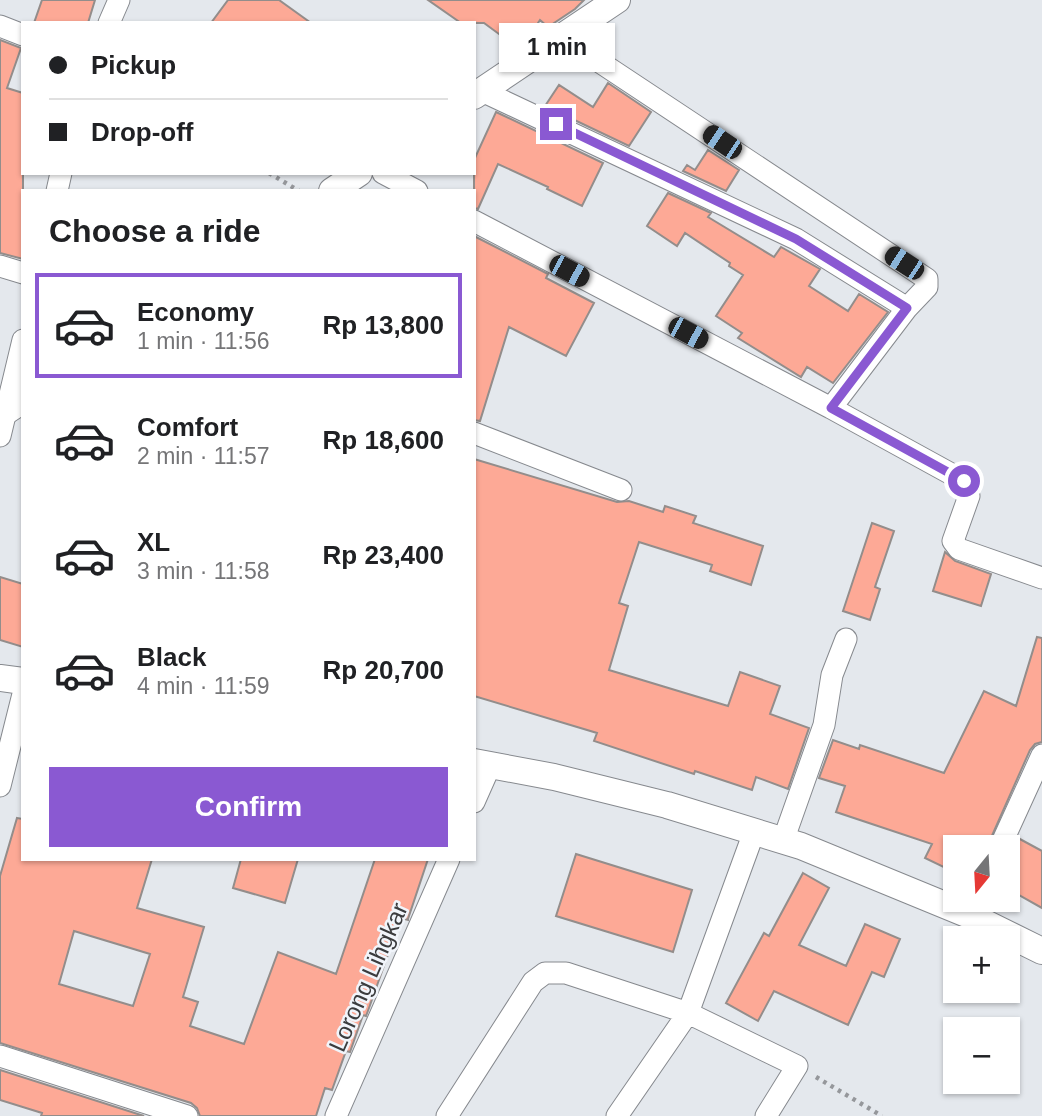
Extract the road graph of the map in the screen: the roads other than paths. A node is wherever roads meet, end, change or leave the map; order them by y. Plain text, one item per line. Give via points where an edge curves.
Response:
1 (119, 0) edge
2 (617, 0) edge
3 (110, 21) edge
4 (0, 26) edge
5 (21, 34) edge
6 (562, 37) junction
7 (478, 94) edge
8 (356, 175) edge
9 (387, 175) edge
10 (335, 189) edge
11 (413, 189) edge
12 (476, 222) edge
13 (0, 266) edge
14 (21, 272) edge
15 (907, 308) junction
16 (21, 343) edge
17 (9, 362) edge
18 (831, 408) junction
19 (7, 416) edge
20 (476, 434) edge
21 (621, 490) dead end
22 (1042, 578) edge
23 (846, 639) dead end
24 (0, 678) edge
25 (21, 681) edge
26 (21, 702) edge
27 (1042, 755) edge
28 (482, 764) edge
29 (0, 786) edge
30 (476, 792) edge
31 (754, 832) junction
32 (1005, 835) edge
33 (783, 841) junction
34 (448, 861) edge
35 (943, 897) edge
36 (980, 912) edge
37 (1042, 951) edge
38 (688, 1013) junction
39 (0, 1056) edge
40 (187, 1116) edge
41 (336, 1116) edge
42 (447, 1116) edge
43 (617, 1116) edge
44 (766, 1116) edge

1 - 3 street
2 - 6 street
4 - 5 street
6 - 7 street
6 - 15 street via 927,279 927,287
7 - 15 street via 796,239
8 - 10 street
9 - 11 street
12 - 18 street
13 - 14 street
15 - 18 street
16 - 17 street
17 - 19 street
18 - 22 street via 964,481 969,496 953,541 959,549
20 - 21 street
23 - 33 street via 832,675 824,725
24 - 25 street
26 - 29 street
27 - 32 street
28 - 30 street
28 - 31 street via 642,799
31 - 33 street
31 - 38 street
33 - 35 street
34 - 41 street, Lorong Lihgkar
36 - 37 street
38 - 42 street via 566,973 545,974 533,982
38 - 43 street
38 - 44 street via 797,1066
39 - 40 street

